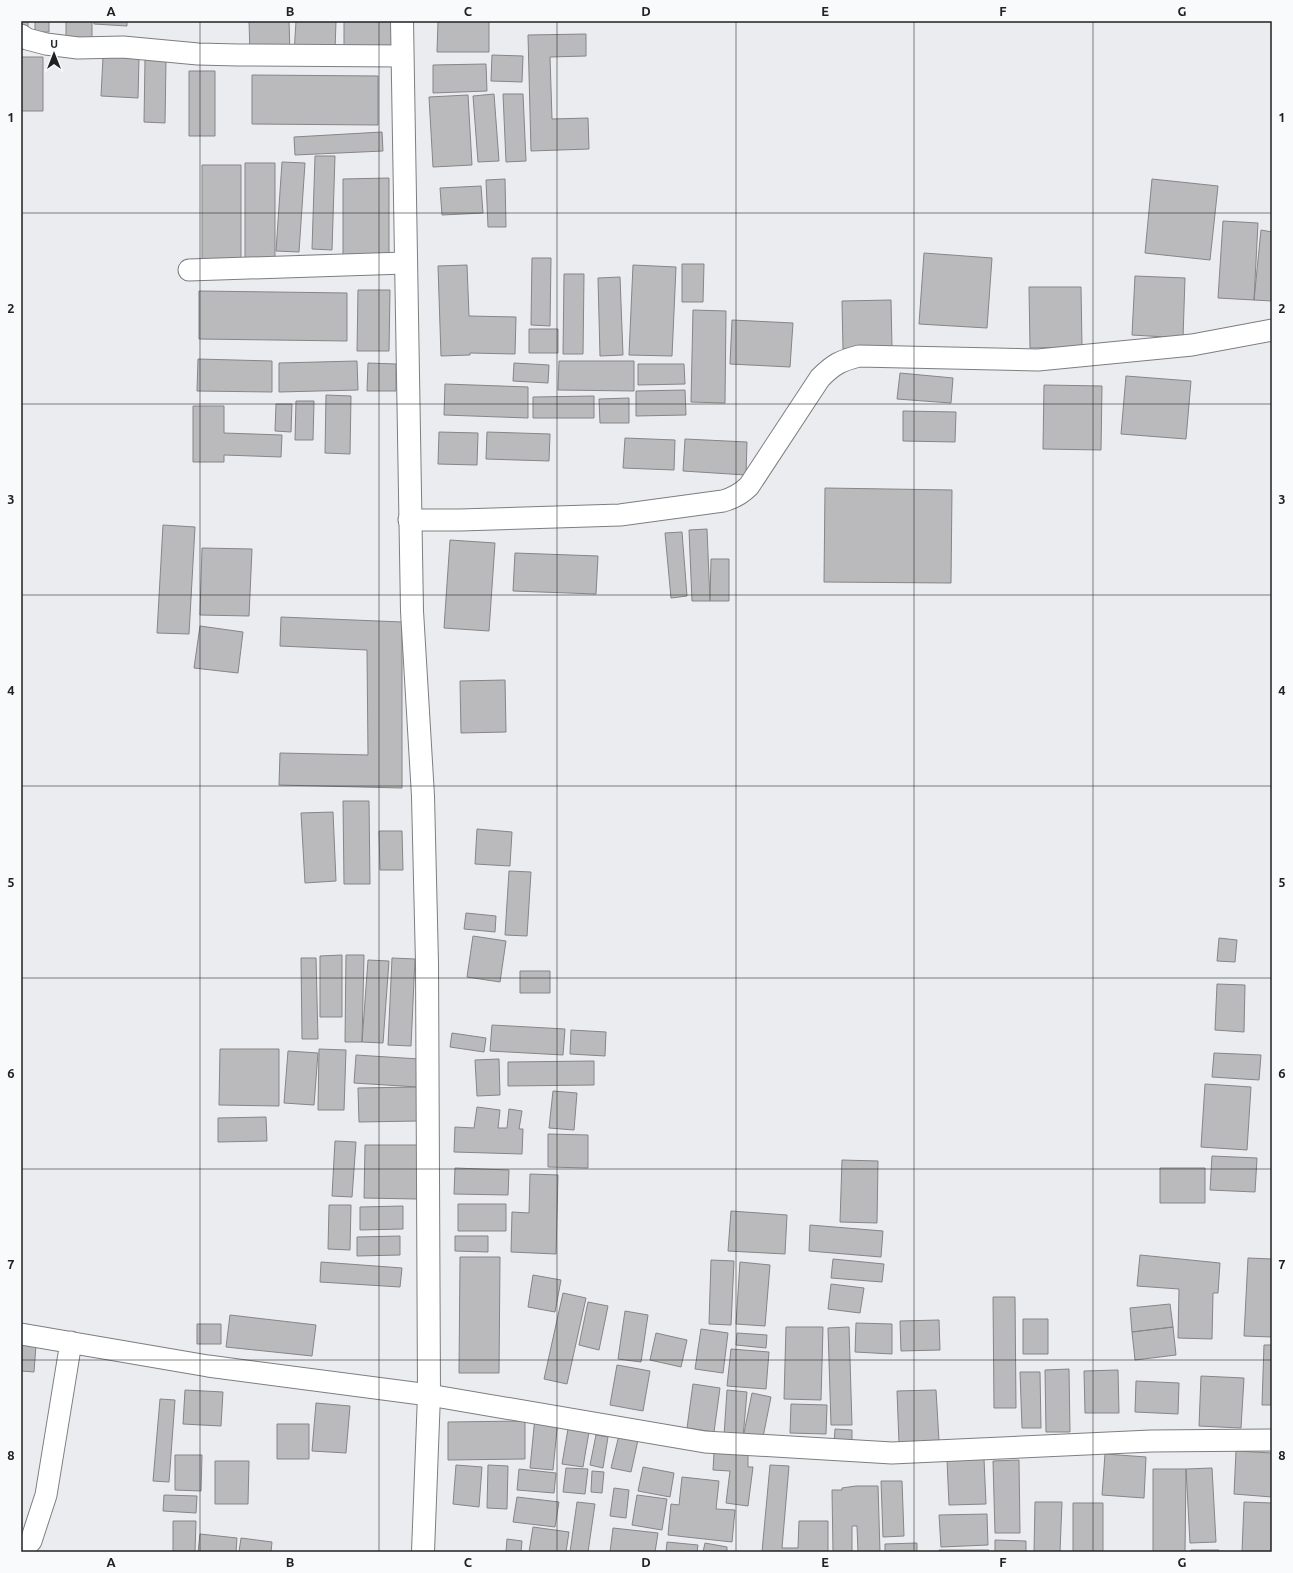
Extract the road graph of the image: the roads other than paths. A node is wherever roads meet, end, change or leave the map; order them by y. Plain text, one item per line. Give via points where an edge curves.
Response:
1 (402, 21) edge
2 (21, 35) edge
3 (402, 56) junction
4 (405, 263) junction
5 (189, 270) dead end
6 (1272, 330) edge
7 (409, 520) junction
8 (21, 1334) edge
9 (71, 1342) junction
10 (429, 1395) junction
11 (1272, 1440) edge
12 (21, 1552) edge
13 (423, 1552) edge

1 - 3 street
2 - 3 street via 46,44 78,48 123,47 238,55
3 - 4 street
4 - 5 street
4 - 7 street
6 - 7 street via 1192,345 1038,360 859,356 832,366 820,378 749,486 732,498 620,515
7 - 10 street via 427,964
8 - 9 street
9 - 10 street via 208,1366
9 - 12 street via 46,1495 32,1541
10 - 11 street via 705,1442 892,1453 1151,1442
10 - 13 street

